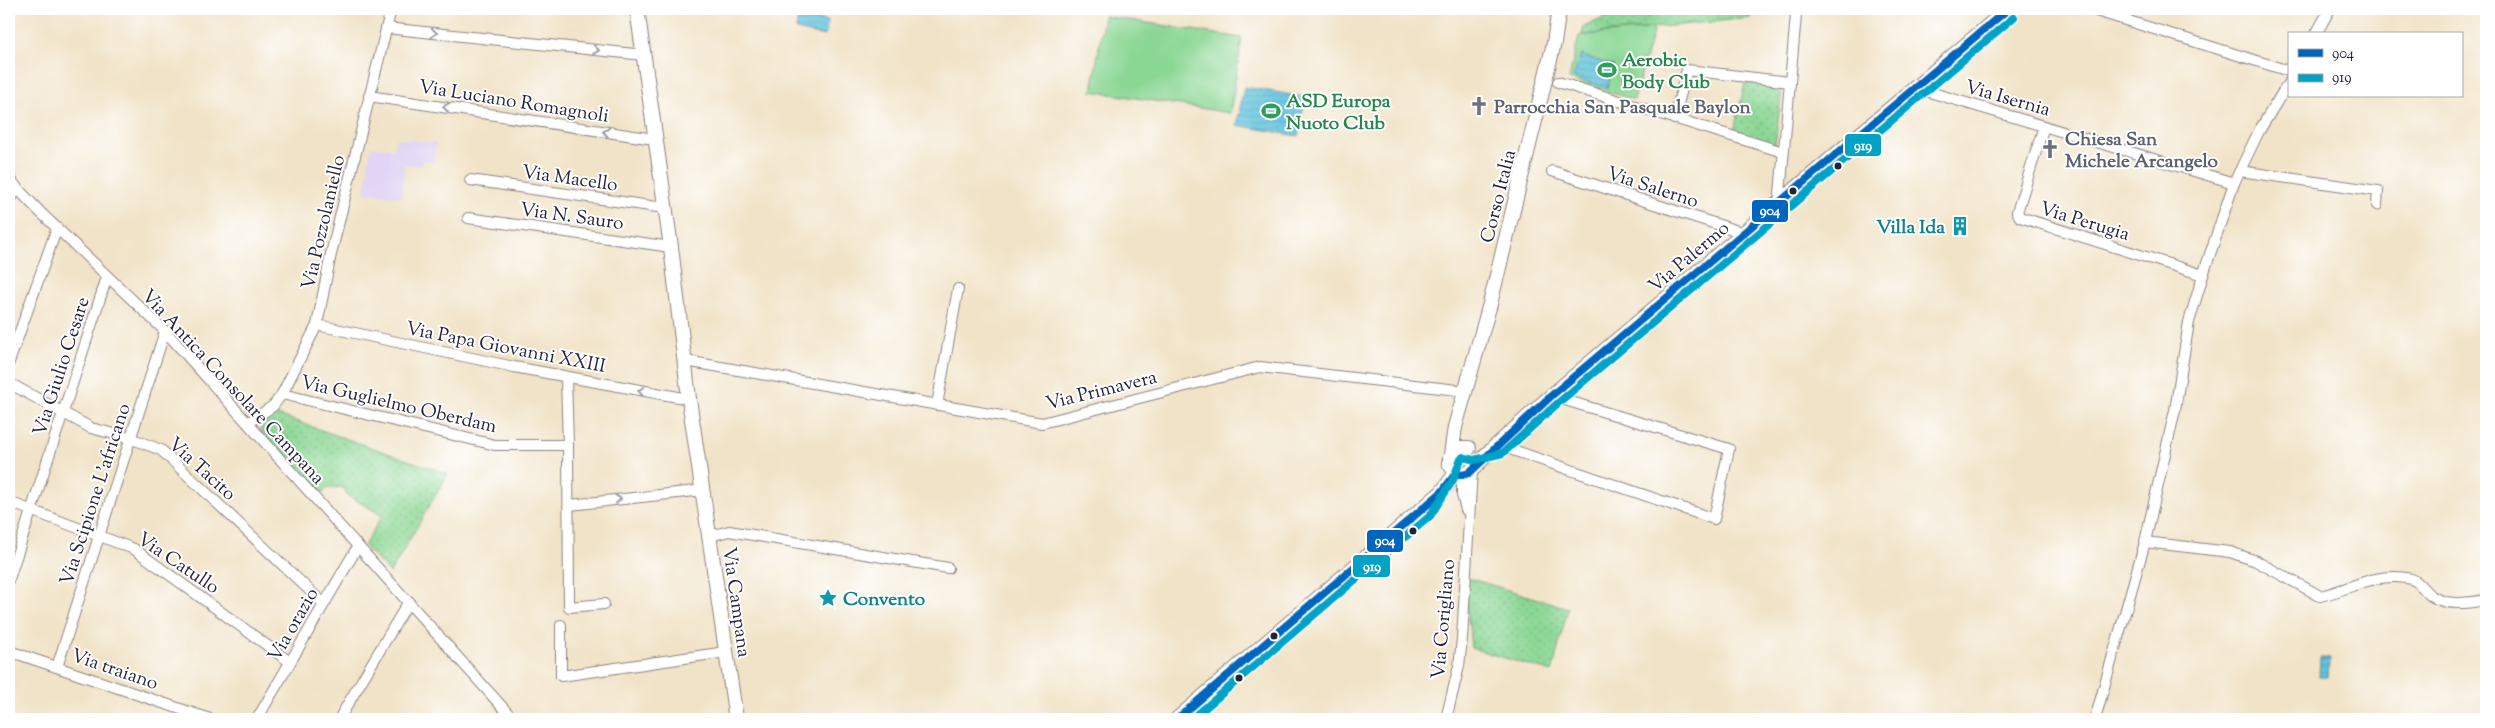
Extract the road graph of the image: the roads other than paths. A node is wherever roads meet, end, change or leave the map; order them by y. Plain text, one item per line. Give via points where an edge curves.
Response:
1 (391, 9) edge
2 (637, 9) edge
3 (1559, 9) edge
4 (2008, 9) edge
5 (2090, 9) edge
6 (2330, 9) edge
7 (1796, 15) dead end
8 (386, 28) junction
9 (2317, 32) edge
10 (644, 55) junction
11 (2288, 71) edge
12 (1558, 82) dead end
13 (1790, 82) junction
14 (2288, 84) edge
15 (1916, 88) junction
16 (369, 96) junction
17 (1674, 118) junction
18 (2044, 126) junction
19 (654, 139) junction
20 (1783, 152) junction
21 (1552, 171) dead end
22 (2240, 171) junction
23 (9, 177) edge
24 (470, 180) dead end
25 (2234, 183) junction
26 (16, 188) junction
27 (9, 202) edge
28 (2376, 204) dead end
29 (1779, 205) junction
30 (664, 208) junction
31 (468, 218) dead end
32 (57, 228) junction
33 (1744, 233) junction
34 (671, 247) junction
35 (2203, 275) junction
36 (108, 277) junction
37 (958, 289) dead end
38 (317, 325) junction
39 (165, 331) junction
40 (686, 361) junction
41 (9, 362) edge
42 (566, 377) junction
43 (9, 383) edge
44 (1466, 391) junction
45 (282, 394) junction
46 (1551, 396) junction
47 (689, 399) junction
48 (937, 405) junction
49 (63, 412) junction
50 (249, 422) junction
51 (130, 438) junction
52 (568, 445) junction
53 (1498, 445) junction
54 (1471, 449) junction
55 (1461, 467) junction
56 (704, 490) junction
57 (1442, 492) junction
58 (1462, 495) junction
59 (9, 502) edge
60 (570, 505) junction
61 (1423, 509) junction
62 (31, 510) junction
63 (1468, 521) junction
64 (99, 536) junction
65 (710, 536) junction
66 (2145, 542) junction
67 (358, 546) junction
68 (948, 568) dead end
69 (9, 579) edge
70 (2486, 600) edge
71 (408, 601) junction
72 (324, 604) junction
73 (604, 604) dead end
74 (561, 625) dead end
75 (9, 651) edge
76 (726, 652) junction
77 (290, 662) junction
78 (57, 667) junction
79 (210, 719) edge
80 (256, 719) edge
81 (339, 719) edge
82 (513, 719) edge
83 (736, 719) edge
84 (1177, 719) edge
85 (1446, 719) edge
86 (2095, 719) edge

1 - 8 street, Via Pozzolaniello
2 - 10 main road, Via Campana
3 - 44 main road, Corso Italia via 1554,43
4 - 15 main road, Via Palermo
5 - 11 street
6 - 9 street
7 - 13 street
8 -> 10 street
8 - 16 street, Via Pozzolaniello
10 - 19 main road, Via Campana
12 - 17 street
13 - 17 street via 1687,70
13 - 20 street
14 - 22 street via 2259,131
15 - 18 street, Via Isernia
15 - 29 main road, Via Palermo
19 -> 16 street, Via Luciano Romagnoli
16 - 38 street, Via Pozzolaniello
17 - 20 street
18 - 25 street, Via Isernia
18 - 35 street, Via Perugia via 2017,212 2020,217
19 - 30 main road, Via Campana
20 - 29 street
21 - 33 street, Via Salerno
22 - 25 street
22 - 28 street via 2378,191
23 - 26 street, Via Antica Consolare Campana
24 - 30 street, Via Macello
25 - 35 street
26 - 27 street
26 - 32 street, Via Antica Consolare Campana
29 - 33 main road, Via Palermo
30 - 34 main road, Via Campana
31 - 34 street, Via N. Sauro
32 - 36 street, Via Antica Consolare Campana
32 - 41 street
33 - 46 main road, Via Palermo
34 - 40 main road, Via Campana
35 - 66 street via 2189,322 2175,410
36 - 39 street, Via Antica Consolare Campana
36 - 49 street, Via Giulio Cesare
37 - 48 street
38 - 42 street, Via Papa Giovanni XXIII
38 - 45 street, Via Pozzolaniello
39 - 50 street, Via Antica Consolare Campana
39 - 51 street, Via Scipione L'africano
40 - 47 main road, Via Campana
40 - 48 street, Via Primavera
47 -> 42 street, Via Papa Giovanni XXIII
42 - 52 street
43 - 49 street, Via Tacito
44 - 48 street, Via Primavera via 1260,367 1042,423
44 - 54 main road via 1462,429
44 - 55 main road via 1455,427
45 - 50 street, Via Pozzolaniello via 273,406
45 - 52 street, Via Guglielmo Oberdam via 496,445
46 - 53 main road, Via Palermo
46 - 53 street via 1730,449 1714,519
47 - 56 main road, Via Campana
49 - 51 street, Via Tacito via 91,428
49 - 62 street, Via Giulio Cesare
50 - 67 street, Via Antica Consolare Campana
51 - 64 street, Via Scipione L'africano
51 - 72 street, Via Tacito via 161,450
52 - 60 street
53 - 54 main road
53 - 55 main road, Via Palermo
54 - 55 main road via 1477,458
54 - 55 main road via 1461,446
55 - 57 main road
55 - 58 street
55 - 61 main road via 1434,493
55 - 63 street
60 -> 56 street
56 - 65 main road, Via Campana
57 - 58 street
57 - 61 main road
58 - 63 street
59 - 62 street, Via Catullo
60 - 73 street via 569,607
61 - 84 main road
62 - 64 street, Via Catullo
62 - 69 street, Via Giulio Cesare
63 - 85 street, Via Corigliano via 1459,666
64 - 77 street, Via Catullo via 134,549
64 - 78 street, Via Scipione L'africano
65 - 68 street via 729,530
65 - 76 main road, Via Campana
66 - 70 street via 2230,552 2256,561 2320,596 2372,578 2385,577 2417,581 2430,595 2453,603
66 - 86 street
67 - 71 street, Via Antica Consolare Campana
67 - 72 street, Via orazio
71 - 81 street
71 - 82 street, Via Antica Consolare Campana
72 - 77 street, Via orazio
74 - 76 street via 561,676
75 - 78 street, Via traiano
76 - 83 main road, Via Campana
77 - 80 street, Via orazio
78 - 79 street, Via traiano

